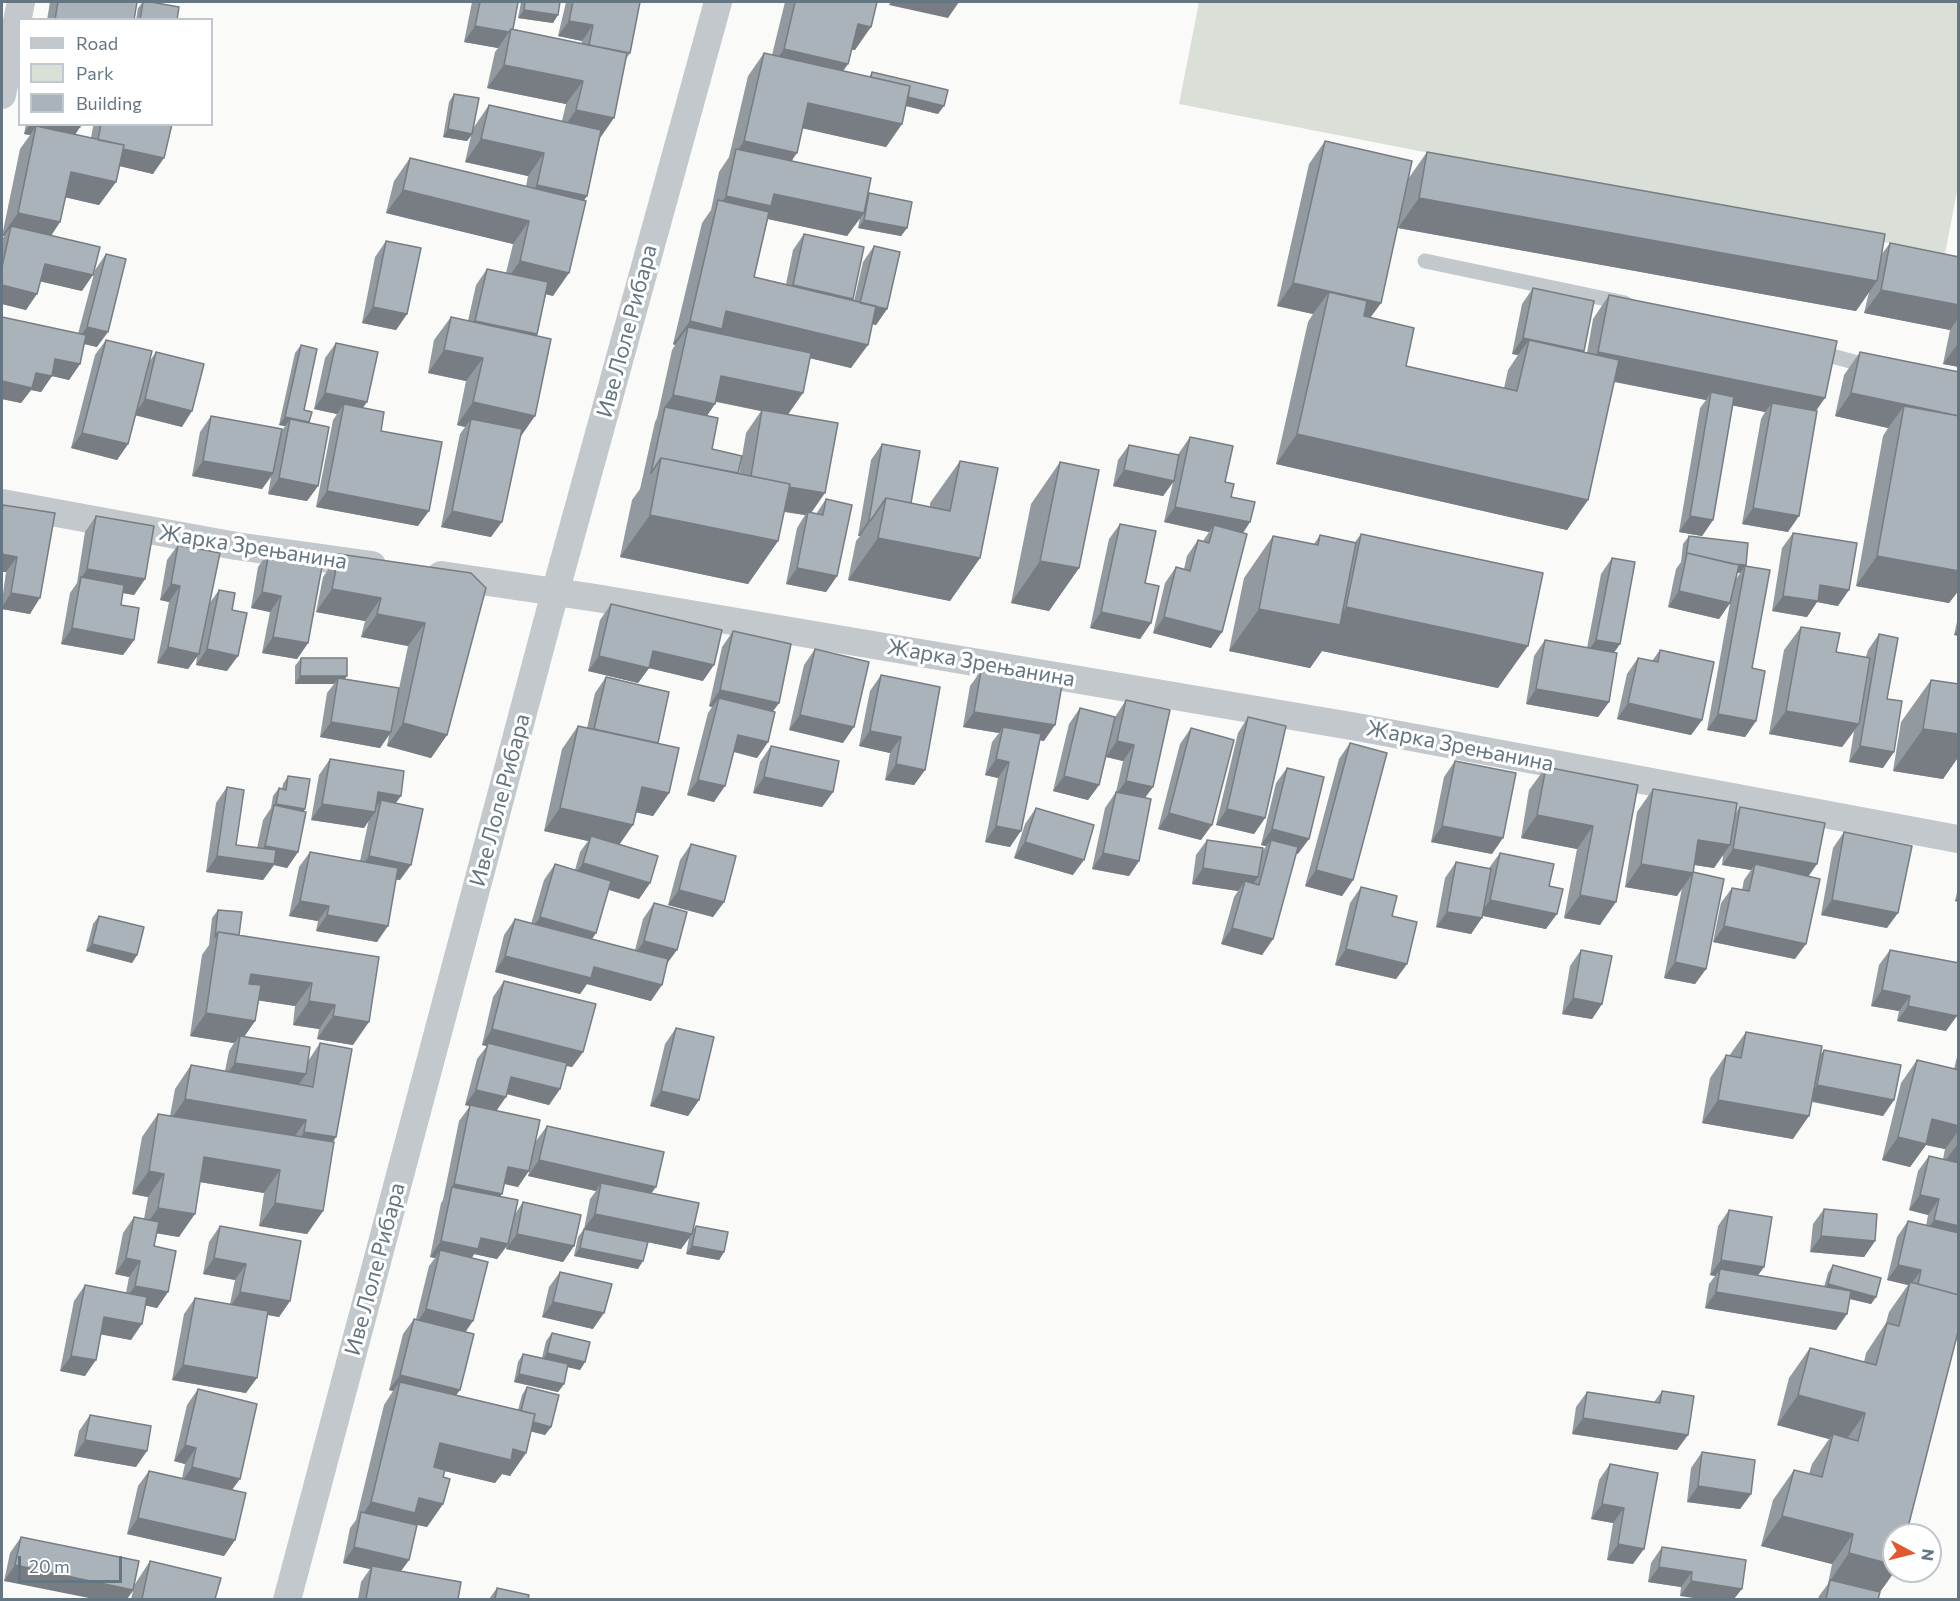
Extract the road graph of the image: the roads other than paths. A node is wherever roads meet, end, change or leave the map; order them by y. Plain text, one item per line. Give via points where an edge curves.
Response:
1 (21, 2) edge
2 (718, 2) edge
3 (2, 95) edge
4 (1425, 261) dead end
5 (1635, 306) edge
6 (1797, 347) edge
7 (1889, 372) edge
8 (2, 503) edge
9 (555, 591) junction
10 (1959, 839) edge
11 (287, 1599) edge

1 - 3 street
2 - 9 street, Иве Лоле Рибара
4 - 5 lane
6 - 7 lane
8 - 9 street, Жарка Зрењанина via 236,546
9 - 10 street, Жарка Зрењанина via 1346,725
9 - 11 street, Иве Лоле Рибара

